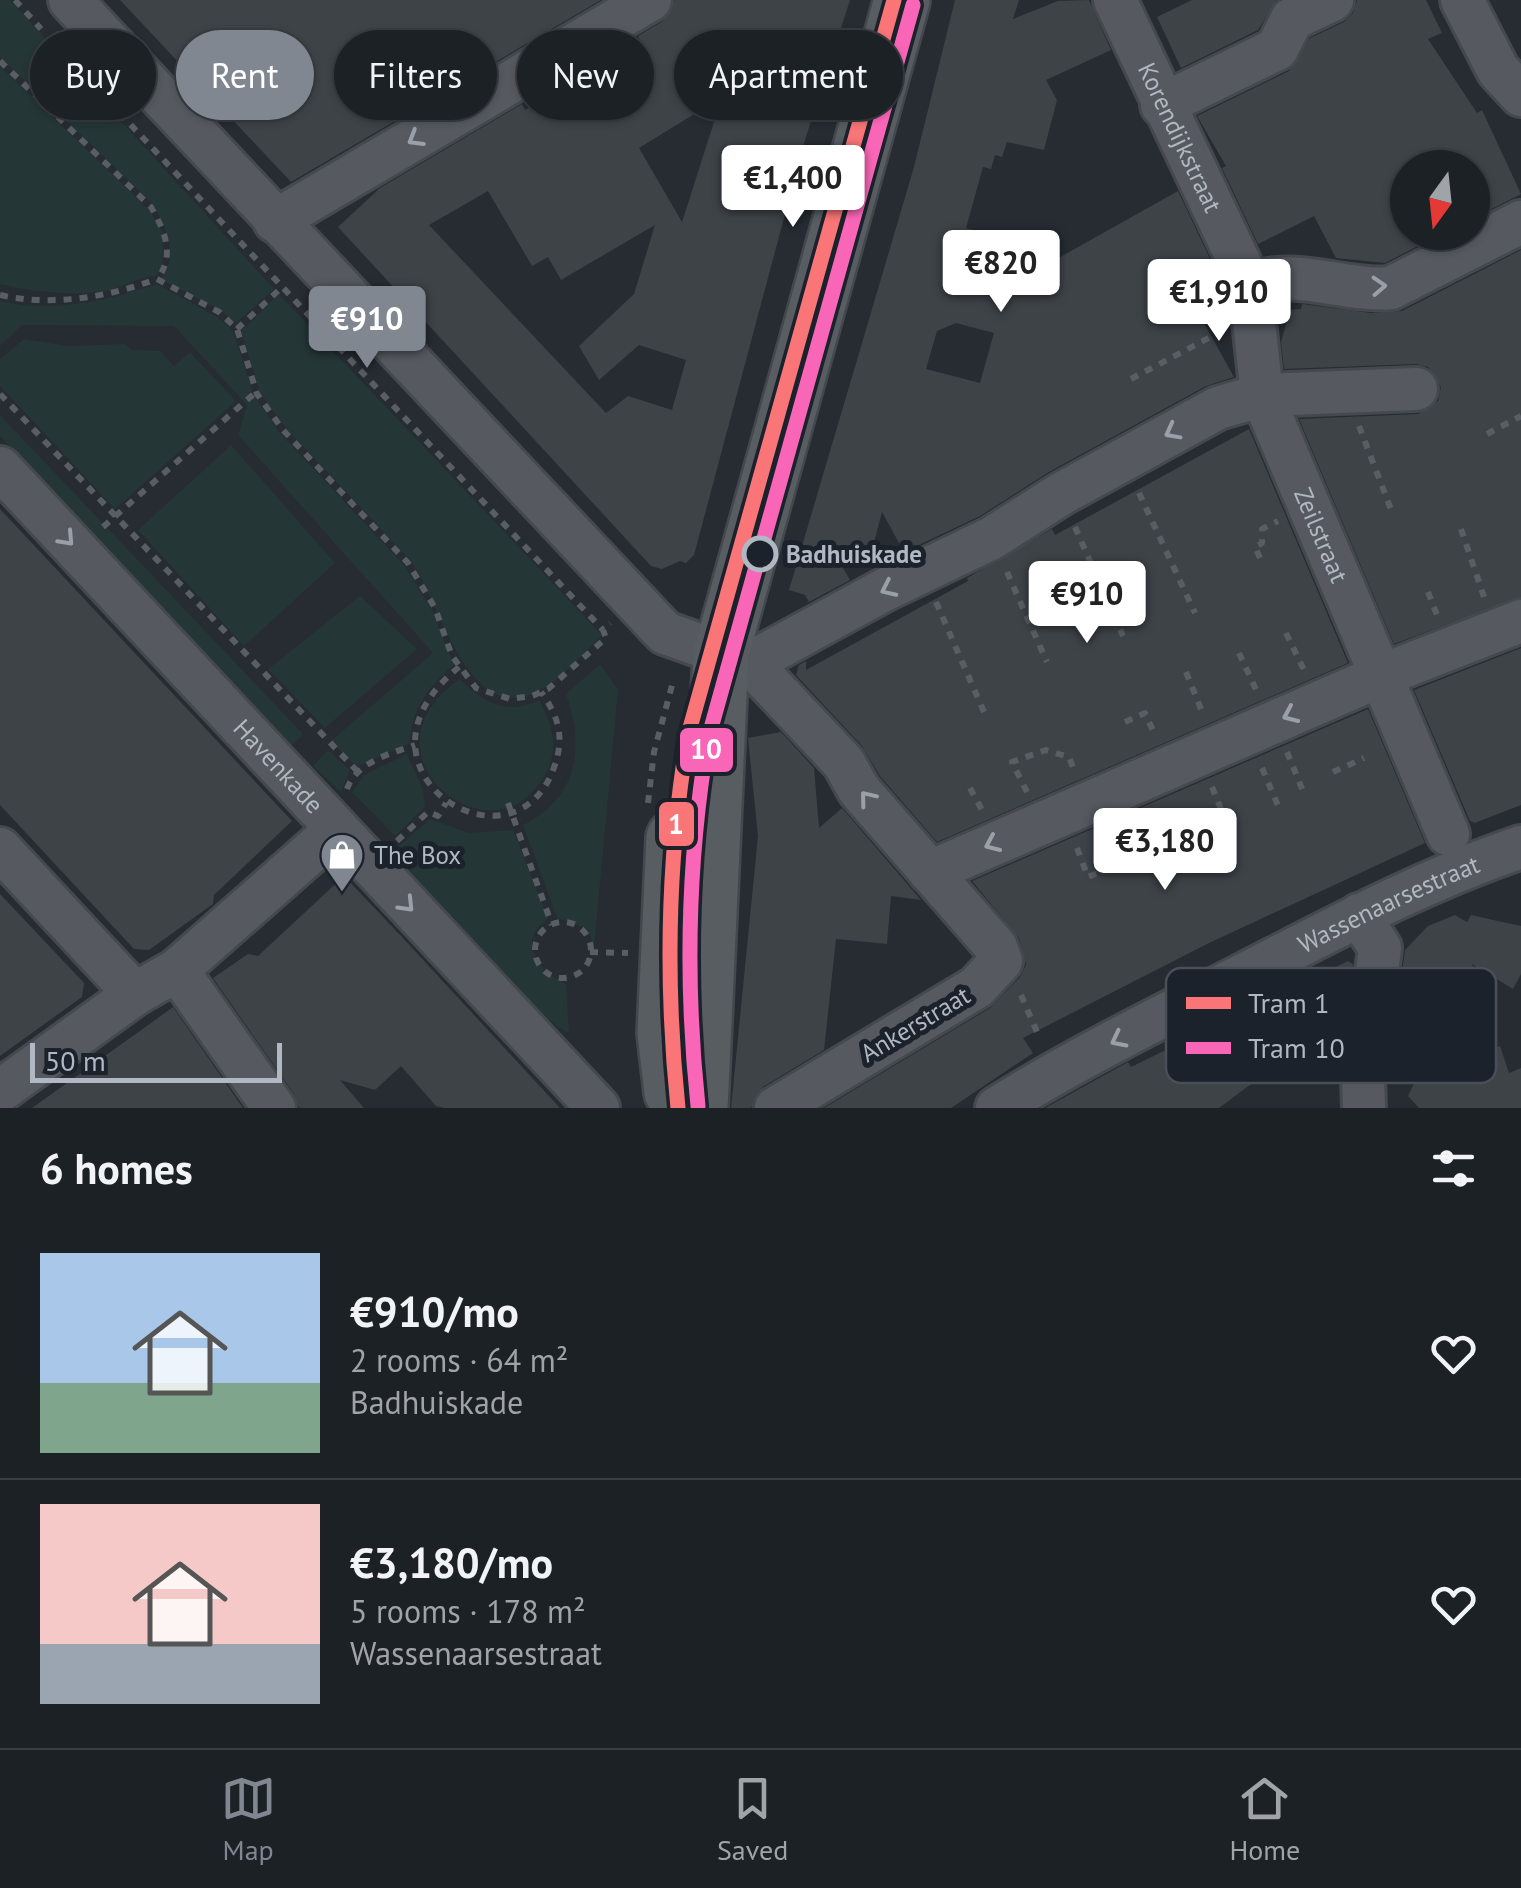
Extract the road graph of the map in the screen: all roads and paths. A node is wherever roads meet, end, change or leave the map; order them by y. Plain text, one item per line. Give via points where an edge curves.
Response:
1 (15, 0) edge
2 (70, 0) edge
3 (650, 0) edge
4 (902, 0) edge
5 (1115, 0) edge
6 (1332, 0) edge
7 (1462, 0) edge
8 (42, 30) edge
9 (0, 61) edge
10 (1521, 95) edge
11 (1162, 105) junction
12 (126, 120) edge
13 (276, 221) junction
14 (1521, 222) edge
15 (312, 260) junction
16 (158, 279) junction
17 (280, 290) junction
18 (0, 295) edge
19 (1252, 304) junction
20 (236, 329) junction
21 (1132, 379) dead end
22 (1416, 389) dead end
23 (256, 392) junction
24 (1345, 392) junction
25 (0, 394) edge
26 (1262, 395) junction
27 (1521, 416) edge
28 (1487, 434) dead end
29 (1124, 458) junction
30 (0, 468) edge
31 (1061, 494) junction
32 (1392, 512) dead end
33 (116, 515) junction
34 (106, 524) dead end
35 (1461, 529) dead end
36 (992, 538) junction
37 (924, 574) junction
38 (1196, 613) dead end
39 (617, 615) junction
40 (1508, 626) edge
41 (1122, 636) dead end
42 (736, 658) junction
43 (1047, 662) dead end
44 (459, 667) junction
45 (1380, 676) junction
46 (541, 692) junction
47 (984, 712) dead end
48 (415, 744) junction
49 (1199, 755) junction
50 (1364, 758) dead end
51 (358, 772) junction
52 (1333, 772) dead end
53 (1146, 778) junction
54 (508, 802) dead end
55 (446, 803) junction
56 (511, 812) junction
57 (1066, 813) junction
58 (1223, 814) junction
59 (337, 829) junction
60 (1184, 831) dead end
61 (1448, 834) dead end
62 (1236, 846) dead end
63 (1521, 847) edge
64 (0, 849) edge
65 (370, 866) junction
66 (930, 872) junction
67 (1359, 916) junction
68 (552, 924) junction
69 (590, 952) junction
70 (640, 954) dead end
71 (1001, 961) junction
72 (1257, 968) edge
73 (1377, 968) edge
74 (176, 970) junction
75 (134, 994) junction
76 (1166, 1015) edge
77 (1054, 1072) junction
78 (1363, 1083) edge
79 (0, 1091) edge
80 (274, 1108) edge
81 (598, 1108) edge
82 (676, 1108) edge
83 (700, 1108) edge
84 (776, 1108) edge
85 (997, 1108) edge
86 (1364, 1108) edge

1 - 8 path
2 - 13 street
3 -> 13 street
4 - 42 main road
5 - 11 street, Korendijkstraat
6 - 11 street via 1292,20 1277,48
7 - 10 street via 1498,70
9 - 16 path via 151,207 166,233
11 - 19 street, Korendijkstraat
12 - 17 path
13 - 15 street
19 -> 14 street via 1274,276 1391,288
15 - 17 path
15 - 39 street
16 - 18 path via 115,294 38,301
16 - 20 path via 219,312
17 - 20 path
17 - 39 path
19 - 21 path via 1218,333
19 - 26 street, Zeilstraat
20 - 23 path
22 - 24 street
23 - 33 path
23 - 44 path via 282,430 408,563
24 - 26 street
24 - 32 path
25 - 33 path
26 -> 29 street via 1218,408
26 - 45 street, Zeilstraat
27 - 28 path
29 - 31 street
29 - 38 path
30 -> 59 street, Havenkade
31 - 36 street
31 - 41 path
33 - 34 path
33 - 51 path
35 - 40 path
36 - 37 street
36 - 43 path
37 -> 42 street
37 - 47 path
39 - 42 street
39 - 46 path via 606,638
40 - 45 street
66 -> 42 street via 844,764
42 - 82 main road via 691,716 676,794 665,1034
42 - 83 main road
44 - 46 path via 492,696
44 - 48 path via 421,708
45 -> 49 street
45 - 61 street, Zeilstraat
46 - 56 path via 560,725 556,762 537,796
48 - 51 path
48 - 55 path via 422,774
49 - 53 street
49 - 58 path
50 - 52 path
51 - 59 path
53 - 57 street
53 - 57 path via 1171,841 1088,876
54 - 56 path
55 - 56 path via 488,816
55 - 65 path
56 - 68 path
57 - 57 path via 1068,757 1046,750 1012,762
57 -> 66 street
58 - 60 path
58 - 62 path
59 - 65 street, Havenkade
59 - 74 street
63 - 67 street, Wassenaarsestraat
64 - 75 street
65 -> 81 street, Havenkade
66 - 71 street
67 -> 72 street, Wassenaarsestraat
67 - 73 street via 1380,948
68 - 69 path via 583,931
68 - 69 path via 536,948 547,973 573,976 587,965
69 - 70 path
71 - 77 path
71 - 84 street, Ankerstraat via 977,986
74 - 75 street
74 - 80 street
75 - 79 street
76 -> 77 street, Wassenaarsestraat
77 - 85 street, Wassenaarsestraat
78 - 86 street

